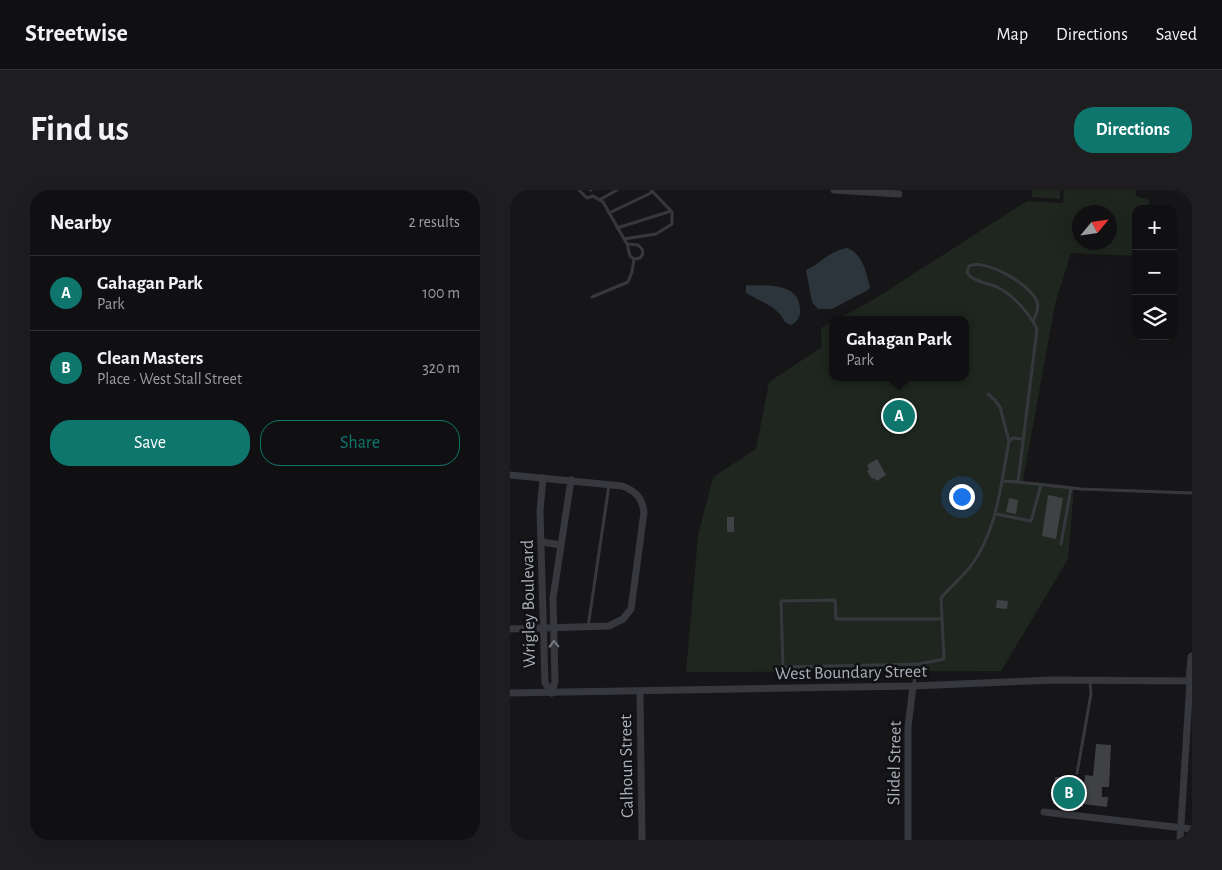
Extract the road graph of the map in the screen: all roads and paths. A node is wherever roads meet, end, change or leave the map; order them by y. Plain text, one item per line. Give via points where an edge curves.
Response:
1 (579, 190) edge
2 (590, 190) edge
3 (618, 190) edge
4 (834, 190) edge
5 (652, 191) edge
6 (899, 194) dead end
7 (594, 196) junction
8 (601, 200) junction
9 (672, 211) junction
10 (609, 213) junction
11 (617, 228) junction
12 (624, 239) junction
13 (626, 244) junction
14 (634, 259) junction
15 (592, 297) dead end
16 (1033, 321) junction
17 (988, 394) dead end
18 (1022, 439) junction
19 (1009, 441) junction
20 (510, 475) edge
21 (543, 478) junction
22 (571, 480) junction
23 (1002, 481) junction
24 (1018, 482) junction
25 (609, 484) junction
26 (1041, 485) junction
27 (1071, 488) junction
28 (1192, 493) edge
29 (996, 514) junction
30 (542, 542) junction
31 (1060, 544) dead end
32 (561, 545) junction
33 (942, 619) junction
34 (588, 627) junction
35 (542, 628) junction
36 (553, 628) junction
37 (510, 629) edge
38 (1192, 657) edge
39 (919, 664) junction
40 (1090, 680) junction
41 (1191, 681) edge
42 (913, 686) junction
43 (640, 692) junction
44 (510, 693) edge
45 (552, 693) junction
46 (1076, 773) dead end
47 (1044, 812) dead end
48 (1180, 828) junction
49 (1192, 829) edge
50 (642, 840) edge
51 (908, 840) edge
52 (1180, 840) edge

1 - 7 lane via 587,198
2 - 7 lane
3 - 8 lane
4 - 6 street
5 - 9 lane
5 - 10 lane
7 - 8 lane
8 - 10 lane
9 - 11 lane
9 - 12 lane via 672,224 656,234
10 - 11 lane
11 - 12 lane
12 - 13 lane
13 - 14 lane
13 - 14 lane via 638,244 642,249 640,258
14 - 15 lane via 628,282
16 - 16 lane via 999,288 971,277 967,272 968,266 974,263 983,265 1019,282 1037,302 1038,312
16 - 18 lane via 1037,329
17 - 19 lane via 1000,407
18 - 19 lane
18 - 24 lane
19 - 23 lane
20 - 21 street
21 - 22 street
21 - 30 street, Wrigley Boulevard
22 - 25 street
22 - 32 street, Wrigley Boulevard
23 - 24 lane
23 - 29 lane
24 - 26 lane
25 - 34 lane
25 - 34 street via 629,488 640,497 644,512 631,609 623,619 609,626
26 - 27 lane
26 - 29 lane via 1032,521
27 - 28 lane
27 - 31 lane
29 - 33 lane via 973,564 942,598
30 - 32 street
30 - 35 street, Wrigley Boulevard
32 - 36 street, Wrigley Boulevard via 553,598
33 - 39 lane via 944,659
33 - 39 lane via 836,619 835,600 781,601 783,667
34 - 36 street
35 - 36 street
35 - 37 street
35 - 45 street, Wrigley Boulevard via 545,683
45 -> 36 street, Wrigley Boulevard via 555,681
38 - 41 street
39 - 42 lane
40 - 41 street, West Boundary Street
40 - 42 street, West Boundary Street
40 - 46 lane via 1091,694
41 - 48 street
42 - 43 street, West Boundary Street
42 - 51 street, Slidel Street via 908,727
43 - 45 street, West Boundary Street
43 - 50 street, Calhoun Street
44 - 45 street, West Boundary Street
47 - 48 street
48 - 49 street
48 - 52 street

